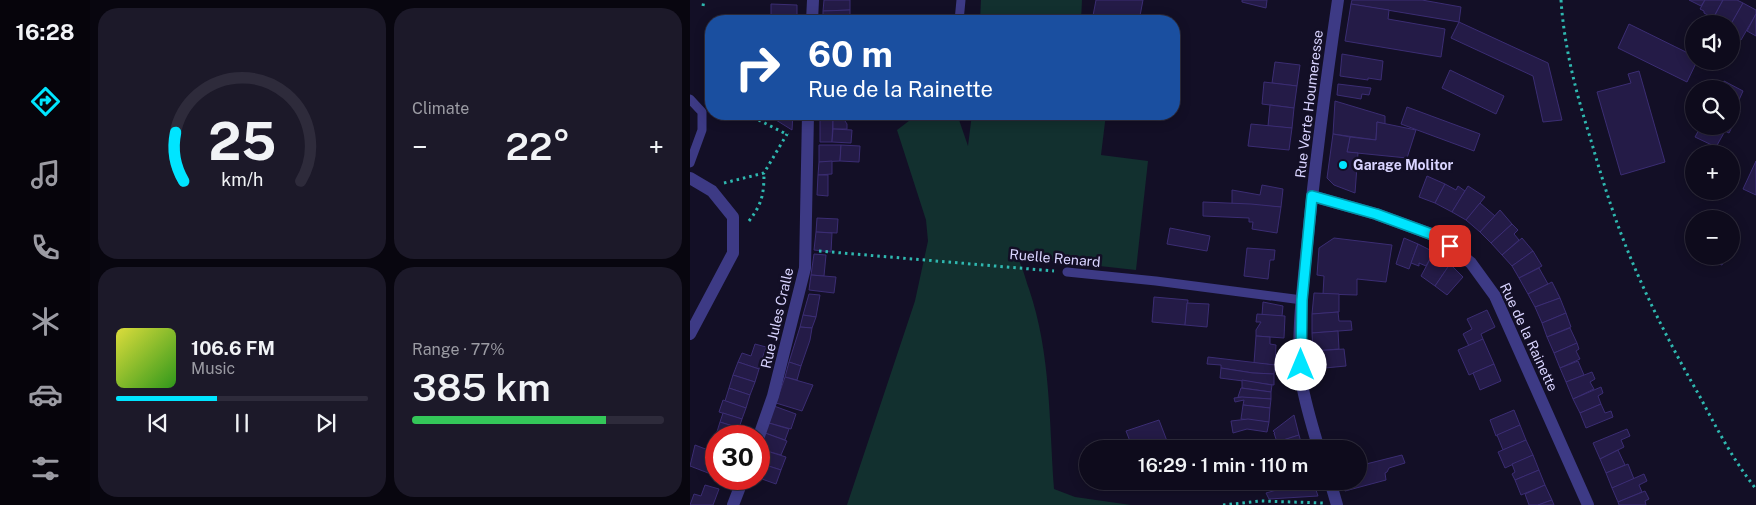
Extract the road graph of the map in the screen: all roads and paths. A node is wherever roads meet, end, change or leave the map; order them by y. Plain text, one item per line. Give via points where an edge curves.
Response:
1 (704, 0) edge
2 (813, 0) edge
3 (961, 0) edge
4 (1338, 0) edge
5 (1561, 0) edge
6 (703, 6) dead end
7 (812, 15) edge
8 (960, 15) edge
9 (690, 99) edge
10 (759, 120) edge
11 (808, 120) edge
12 (788, 134) junction
13 (807, 144) junction
14 (690, 163) edge
15 (764, 173) junction
16 (690, 178) edge
17 (712, 191) junction
18 (1312, 196) junction
19 (733, 234) junction
20 (805, 250) junction
21 (1068, 272) joint
22 (1302, 300) junction
23 (690, 334) edge
24 (762, 425) edge
25 (1316, 440) edge
26 (1756, 489) edge
27 (739, 490) edge
28 (1333, 490) edge
29 (1337, 504) edge
30 (733, 505) edge
31 (1223, 505) edge
32 (1588, 505) edge

1 - 6 path
2 - 7 street
3 - 8 lane
4 - 18 street, Rue Verte Houmeresse
5 - 26 path via 1570,62 1582,112 1627,250 1686,372
9 - 14 lane via 702,112 702,130
10 - 12 path
11 - 13 street, Rue Jules Cralle
12 - 13 path
12 - 15 path
13 - 20 street, Rue Jules Cralle
15 - 17 path via 719,184
15 - 19 path via 764,192 757,211 740,231
16 - 17 street
17 - 19 street via 733,217
18 - 22 street, Rue Verte Houmeresse
18 - 32 street, Rue de la Rainette via 1376,214 1439,237 1471,263 1495,296
19 - 23 street via 733,253
20 - 21 path, Ruelle Renard
20 - 24 street, Rue Jules Cralle via 804,268 774,396
21 - 22 lane, Ruelle Renard
22 - 25 street, Rue Verte Houmeresse via 1301,378
27 - 30 street
28 - 29 street
29 - 31 path via 1261,501

